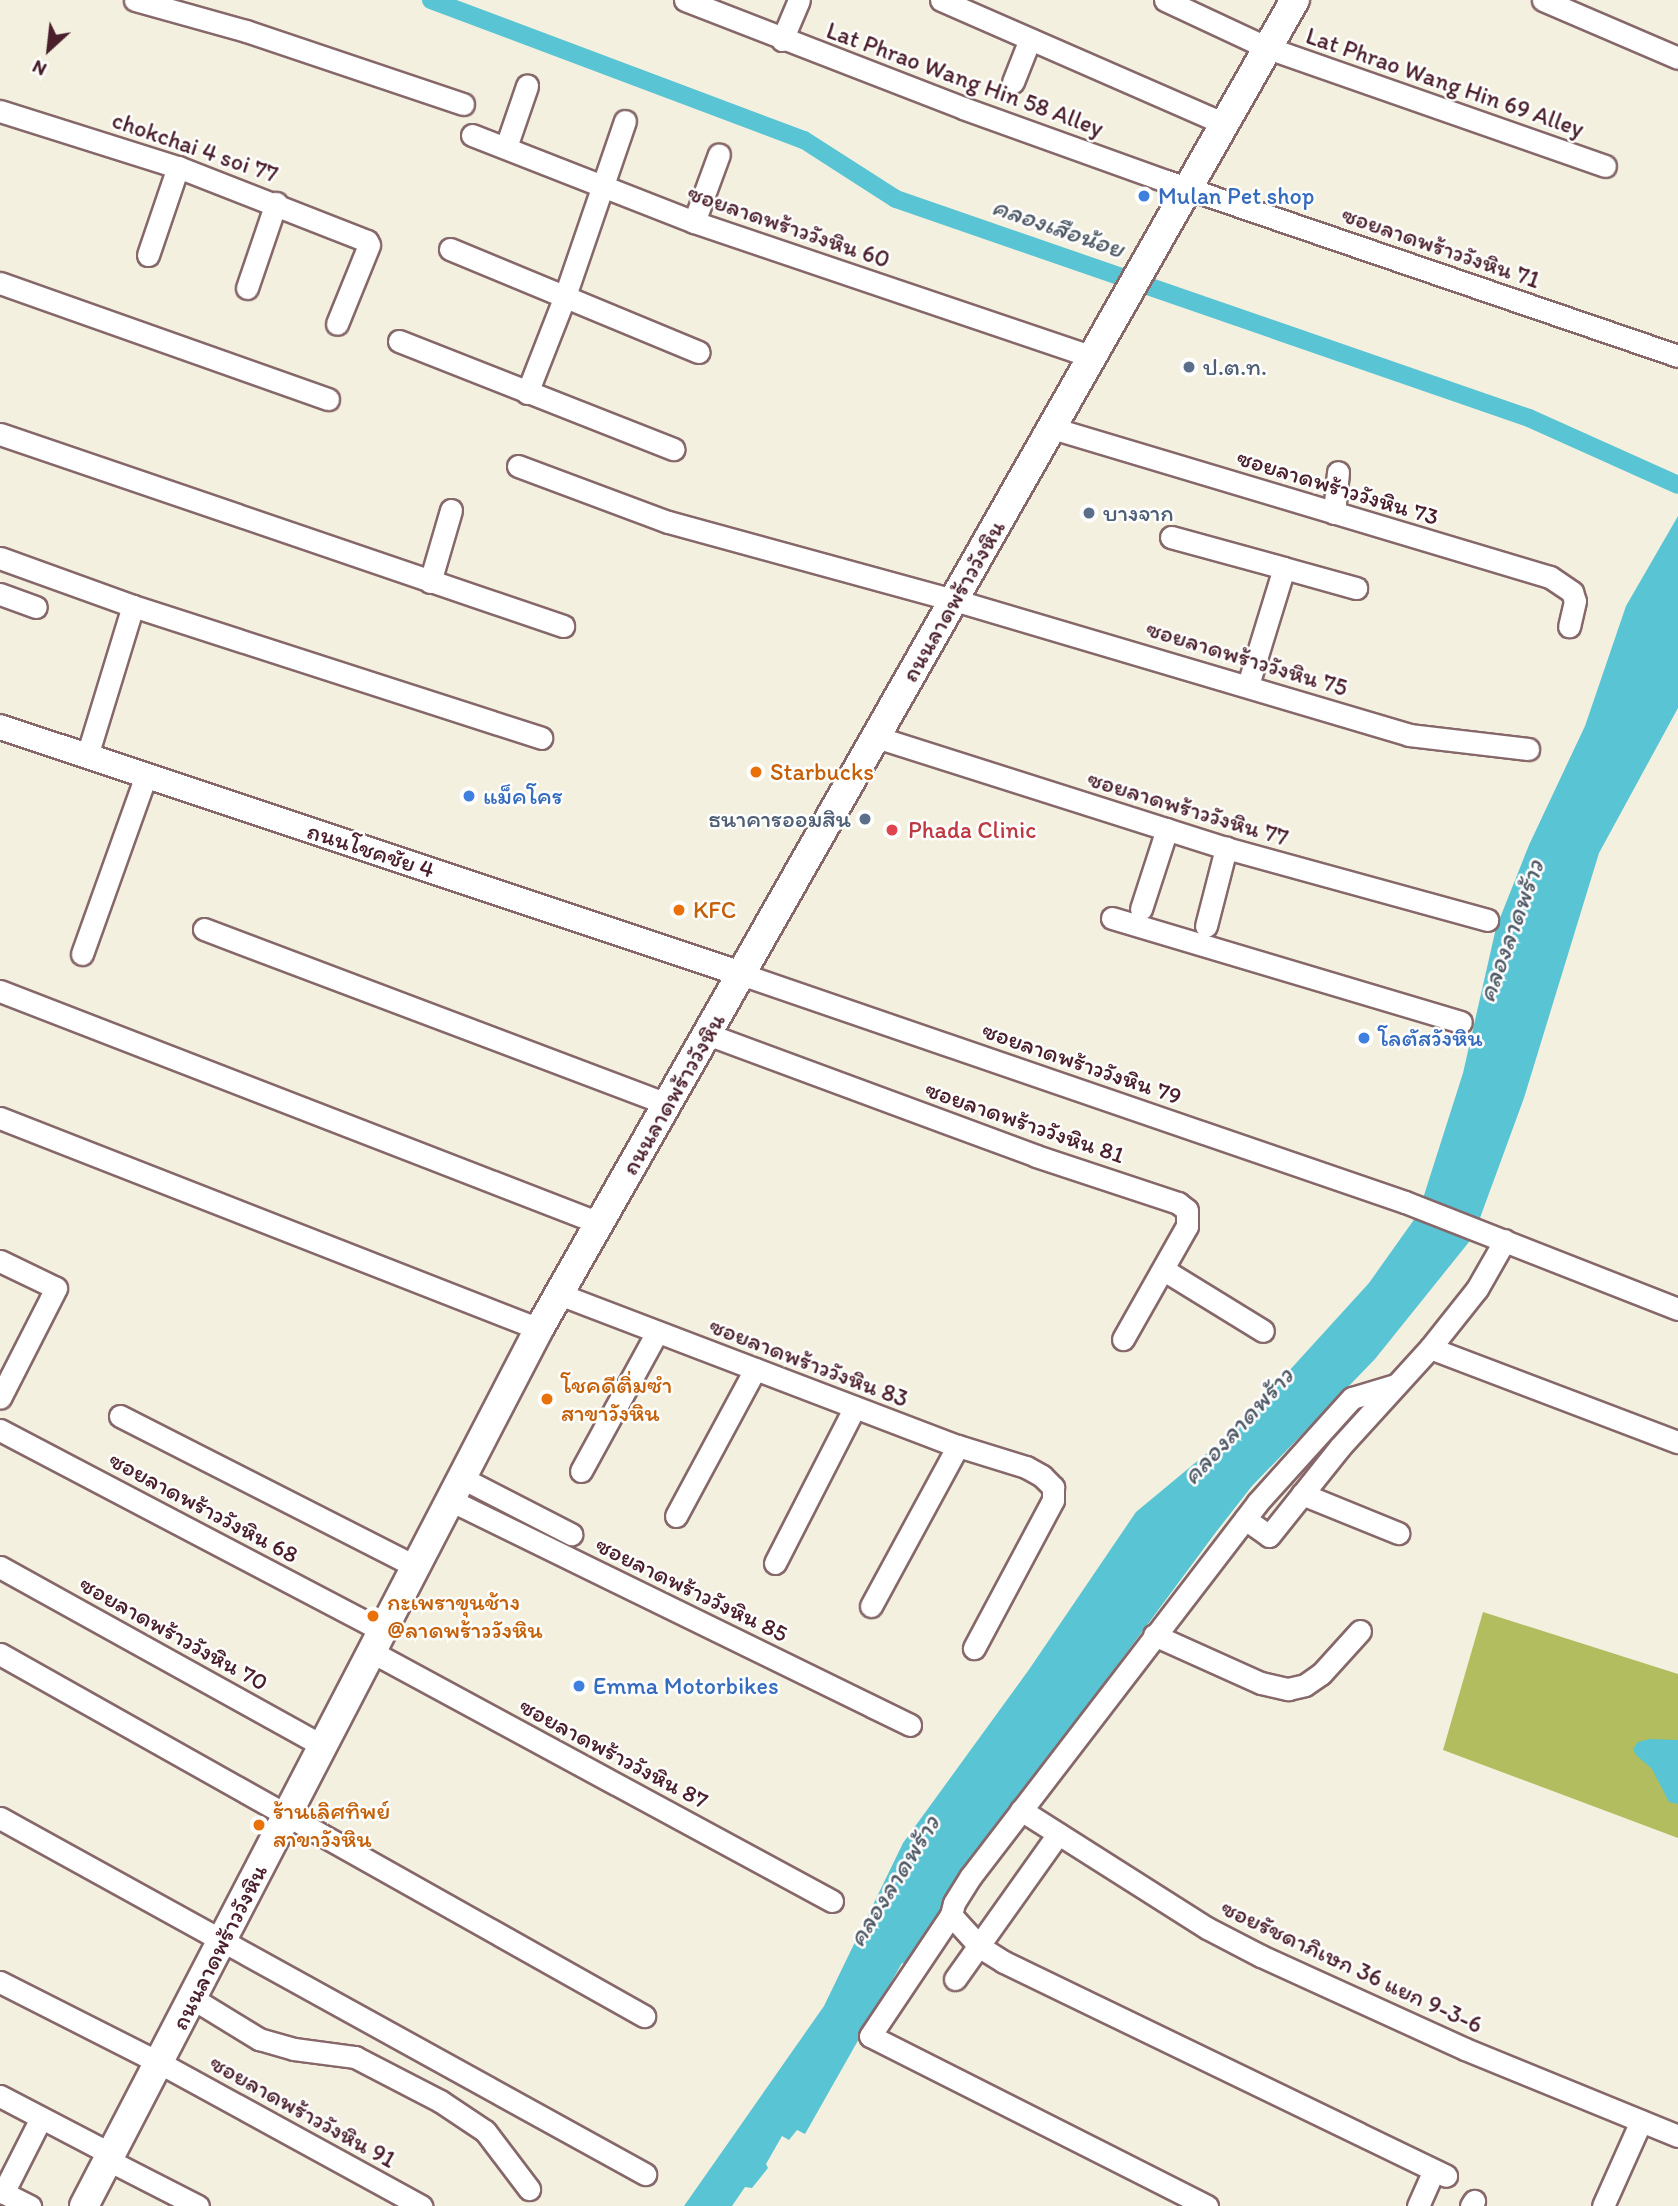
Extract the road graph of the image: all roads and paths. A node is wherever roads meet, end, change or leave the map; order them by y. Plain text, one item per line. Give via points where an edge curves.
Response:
1 (135, 0) edge
2 (685, 0) edge
3 (799, 0) edge
4 (942, 0) edge
5 (1165, 0) edge
6 (1295, 0) edge
7 (1544, 0) edge
8 (1030, 39) junction
9 (782, 40) junction
10 (1268, 48) junction
11 (1678, 58) edge
12 (1013, 82) dead end
13 (527, 86) dead end
14 (464, 104) dead end
15 (0, 111) edge
16 (625, 121) dead end
17 (1225, 124) junction
18 (472, 135) dead end
19 (506, 147) junction
20 (719, 154) dead end
21 (1605, 166) dead end
22 (178, 167) junction
23 (602, 187) junction
24 (1188, 188) junction
25 (276, 203) junction
26 (694, 222) junction
27 (450, 249) dead end
28 (148, 255) dead end
29 (0, 283) edge
30 (247, 288) dead end
31 (565, 296) junction
32 (337, 324) dead end
33 (399, 341) dead end
34 (699, 352) dead end
35 (1678, 356) edge
36 (1092, 357) junction
37 (527, 393) junction
38 (328, 399) dead end
39 (1052, 428) junction
40 (0, 435) edge
41 (673, 449) dead end
42 (519, 466) dead end
43 (1338, 472) dead end
44 (451, 510) dead end
45 (1334, 513) junction
46 (1171, 537) dead end
47 (0, 558) edge
48 (1284, 568) junction
49 (430, 582) junction
50 (1356, 588) dead end
51 (0, 594) edge
52 (954, 600) junction
53 (133, 606) junction
54 (36, 607) dead end
55 (564, 626) dead end
56 (1569, 626) dead end
57 (1248, 685) junction
58 (0, 727) edge
59 (876, 737) junction
60 (541, 738) dead end
61 (1528, 748) dead end
62 (87, 756) junction
63 (146, 775) junction
64 (1167, 829) junction
65 (1226, 848) junction
66 (1141, 909) dead end
67 (1112, 918) dead end
68 (1487, 920) dead end
69 (1206, 926) dead end
70 (204, 929) dead end
71 (82, 954) dead end
72 (741, 974) junction
73 (0, 990) edge
74 (1461, 1023) dead end
75 (707, 1034) junction
76 (667, 1104) junction
77 (0, 1118) edge
78 (599, 1223) junction
79 (1505, 1240) junction
80 (0, 1261) edge
81 (1164, 1270) junction
82 (559, 1294) junction
83 (1678, 1309) edge
84 (539, 1329) junction
85 (1263, 1331) dead end
86 (657, 1332) junction
87 (1123, 1339) dead end
88 (1430, 1348) junction
89 (755, 1369) junction
90 (1395, 1385) junction
91 (0, 1398) edge
92 (855, 1407) junction
93 (120, 1416) dead end
94 (0, 1430) edge
95 (1678, 1442) edge
96 (958, 1446) junction
97 (581, 1471) dead end
98 (456, 1489) junction
99 (1302, 1494) junction
100 (676, 1516) dead end
101 (1245, 1519) junction
102 (1398, 1533) dead end
103 (571, 1534) dead end
104 (775, 1563) dead end
105 (0, 1567) edge
106 (416, 1567) junction
107 (871, 1606) dead end
108 (1360, 1631) dead end
109 (1154, 1635) junction
110 (377, 1641) junction
111 (974, 1648) dead end
112 (0, 1654) edge
113 (910, 1725) dead end
114 (323, 1746) junction
115 (1021, 1810) junction
116 (287, 1816) junction
117 (0, 1818) edge
118 (1058, 1834) junction
119 (832, 1901) dead end
120 (951, 1915) junction
121 (221, 1941) junction
122 (981, 1947) junction
123 (955, 1979) dead end
124 (0, 1982) edge
125 (192, 1998) junction
126 (643, 2016) dead end
127 (160, 2063) junction
128 (0, 2096) edge
129 (41, 2118) junction
130 (1641, 2121) junction
131 (1678, 2136) edge
132 (110, 2157) junction
133 (645, 2174) dead end
134 (529, 2189) dead end
135 (2, 2192) edge
136 (30, 2206) edge
137 (84, 2206) edge
138 (198, 2206) edge
139 (421, 2206) edge
140 (1207, 2206) edge
141 (1418, 2206) edge
142 (1603, 2206) edge

1 - 14 street via 246,31
2 - 9 street, Lat Phrao Wang Hin 58 Alley
3 - 9 street
4 - 8 street
5 - 10 street, Lat Phrao Wang Hin 69 Alley
6 - 10 main road, ถนนลาดพร้าววังหิน
7 - 11 street
8 - 12 street
8 - 17 street
9 - 24 street, Lat Phrao Wang Hin 58 Alley
10 - 17 main road, ถนนลาดพร้าววังหิน
10 - 21 street, Lat Phrao Wang Hin 69 Alley
13 - 19 street
15 - 22 street, chokchai 4 soi 77
16 - 23 street
17 - 24 main road, ถนนลาดพร้าววังหิน
18 - 19 street, ซอยลาดพร้าววังหิน 60
19 - 23 street, ซอยลาดพร้าววังหิน 60
20 - 26 street
22 - 25 street, chokchai 4 soi 77
22 - 28 street
23 - 26 street, ซอยลาดพร้าววังหิน 60
23 - 31 street
24 - 35 street, ซอยลาดพร้าววังหิน 71
24 - 36 main road, ถนนลาดพร้าววังหิน
25 - 30 street
25 - 32 street, chokchai 4 soi 77 via 369,242
26 - 36 street, ซอยลาดพร้าววังหิน 60
27 - 31 street
29 - 38 street
31 - 34 street
31 - 37 street
33 - 37 street
36 - 39 main road, ถนนลาดพร้าววังหิน
37 - 41 street
39 - 45 street, ซอยลาดพร้าววังหิน 73
39 - 52 main road, ถนนลาดพร้าววังหิน
40 - 49 street
42 - 52 street, ซอยลาดพร้าววังหิน 75 via 668,522
43 - 45 street
44 - 49 street
45 - 56 street, ซอยลาดพร้าววังหิน 73 via 1550,577 1572,592 1575,601
46 - 48 street
47 - 53 street
48 - 50 street
48 - 57 street
49 - 55 street
51 - 54 street
52 - 57 street, ซอยลาดพร้าววังหิน 75
52 - 59 main road, ถนนลาดพร้าววังหิน
53 - 60 street
53 - 62 street
57 - 61 street, ซอยลาดพร้าววังหิน 75 via 1409,735
58 - 62 street, ถนนโชคชัย 4
59 - 64 street, ซอยลาดพร้าววังหิน 77
59 - 72 main road, ถนนลาดพร้าววังหิน
62 - 63 street, ถนนโชคชัย 4
63 - 71 street
63 - 72 street, ถนนโชคชัย 4
64 - 65 street, ซอยลาดพร้าววังหิน 77
64 - 66 street
65 - 68 street, ซอยลาดพร้าววังหิน 77
65 - 69 street
67 - 74 street
70 - 76 street
72 - 75 main road, ถนนลาดพร้าววังหิน
72 - 79 street, ซอยลาดพร้าววังหิน 79
73 - 78 street
75 - 76 main road, ถนนลาดพร้าววังหิน
75 - 81 street, ซอยลาดพร้าววังหิน 81 via 1036,1156 1178,1203 1187,1210 1187,1226
76 - 78 main road, ถนนลาดพร้าววังหิน
77 - 84 street
78 - 82 main road, ถนนลาดพร้าววังหิน
79 - 83 street, ซอยลาดพร้าววังหิน 79
79 - 88 street via 1477,1289
80 - 91 street via 56,1288
81 - 85 street
81 - 87 street, ซอยลาดพร้าววังหิน 81
82 - 84 main road, ถนนลาดพร้าววังหิน
82 - 86 street, ซอยลาดพร้าววังหิน 83
84 - 98 main road, ถนนลาดพร้าววังหิน
86 - 89 street, ซอยลาดพร้าววังหิน 83
86 - 97 street
88 - 90 street
88 - 95 street
89 - 92 street, ซอยลาดพร้าววังหิน 83
89 - 100 street
90 - 99 street
90 - 101 street via 1352,1398
92 - 96 street, ซอยลาดพร้าววังหิน 83
92 - 104 street
93 - 106 street
94 - 110 street, ซอยลาดพร้าววังหิน 68
96 - 107 street
96 - 111 street, ซอยลาดพร้าววังหิน 83 via 1026,1467 1053,1487 1053,1500
98 - 103 street
98 - 106 main road, ถนนลาดพร้าววังหิน
98 - 113 street, ซอยลาดพร้าววังหิน 85
99 - 101 street via 1269,1536
99 - 102 street
101 - 109 street
105 - 114 street, ซอยลาดพร้าววังหิน 70
106 - 110 main road, ถนนลาดพร้าววังหิน
108 - 109 street via 1321,1674 1306,1685 1288,1689 1261,1683
109 - 115 street
110 - 114 main road, ถนนลาดพร้าววังหิน
110 - 119 street, ซอยลาดพร้าววังหิน 87
112 - 116 street
114 - 116 main road, ถนนลาดพร้าววังหิน
115 - 118 street, ซอยรัชดาภิเษก 36 แยก 9-3-6
115 - 120 street via 971,1876
116 - 121 main road, ถนนลาดพร้าววังหิน
116 - 126 street
117 - 121 street
118 - 122 street
118 - 130 street, ซอยรัชดาภิเษก 36 แยก 9-3-6 via 1198,1923 1261,1956 1465,2049
120 - 122 street
120 - 140 street via 870,2036
121 - 125 main road, ถนนลาดพร้าววังหิน
121 - 133 street
122 - 123 street
122 - 141 street via 1438,2178
124 - 127 street, ซอยลาดพร้าววังหิน 91
125 - 127 main road, ถนนลาดพร้าววังหิน
125 - 134 street via 259,2039 293,2049 355,2057 440,2101 485,2131
127 - 132 main road, ถนนลาดพร้าววังหิน
127 - 139 street, ซอยลาดพร้าววังหิน 91
128 - 129 street
129 - 132 street
129 - 135 street
130 - 131 street, ซอยรัชดาภิเษก 36 แยก 9-3-6
130 - 142 street
132 - 137 main road, ถนนลาดพร้าววังหิน
132 - 138 street
135 - 136 street

